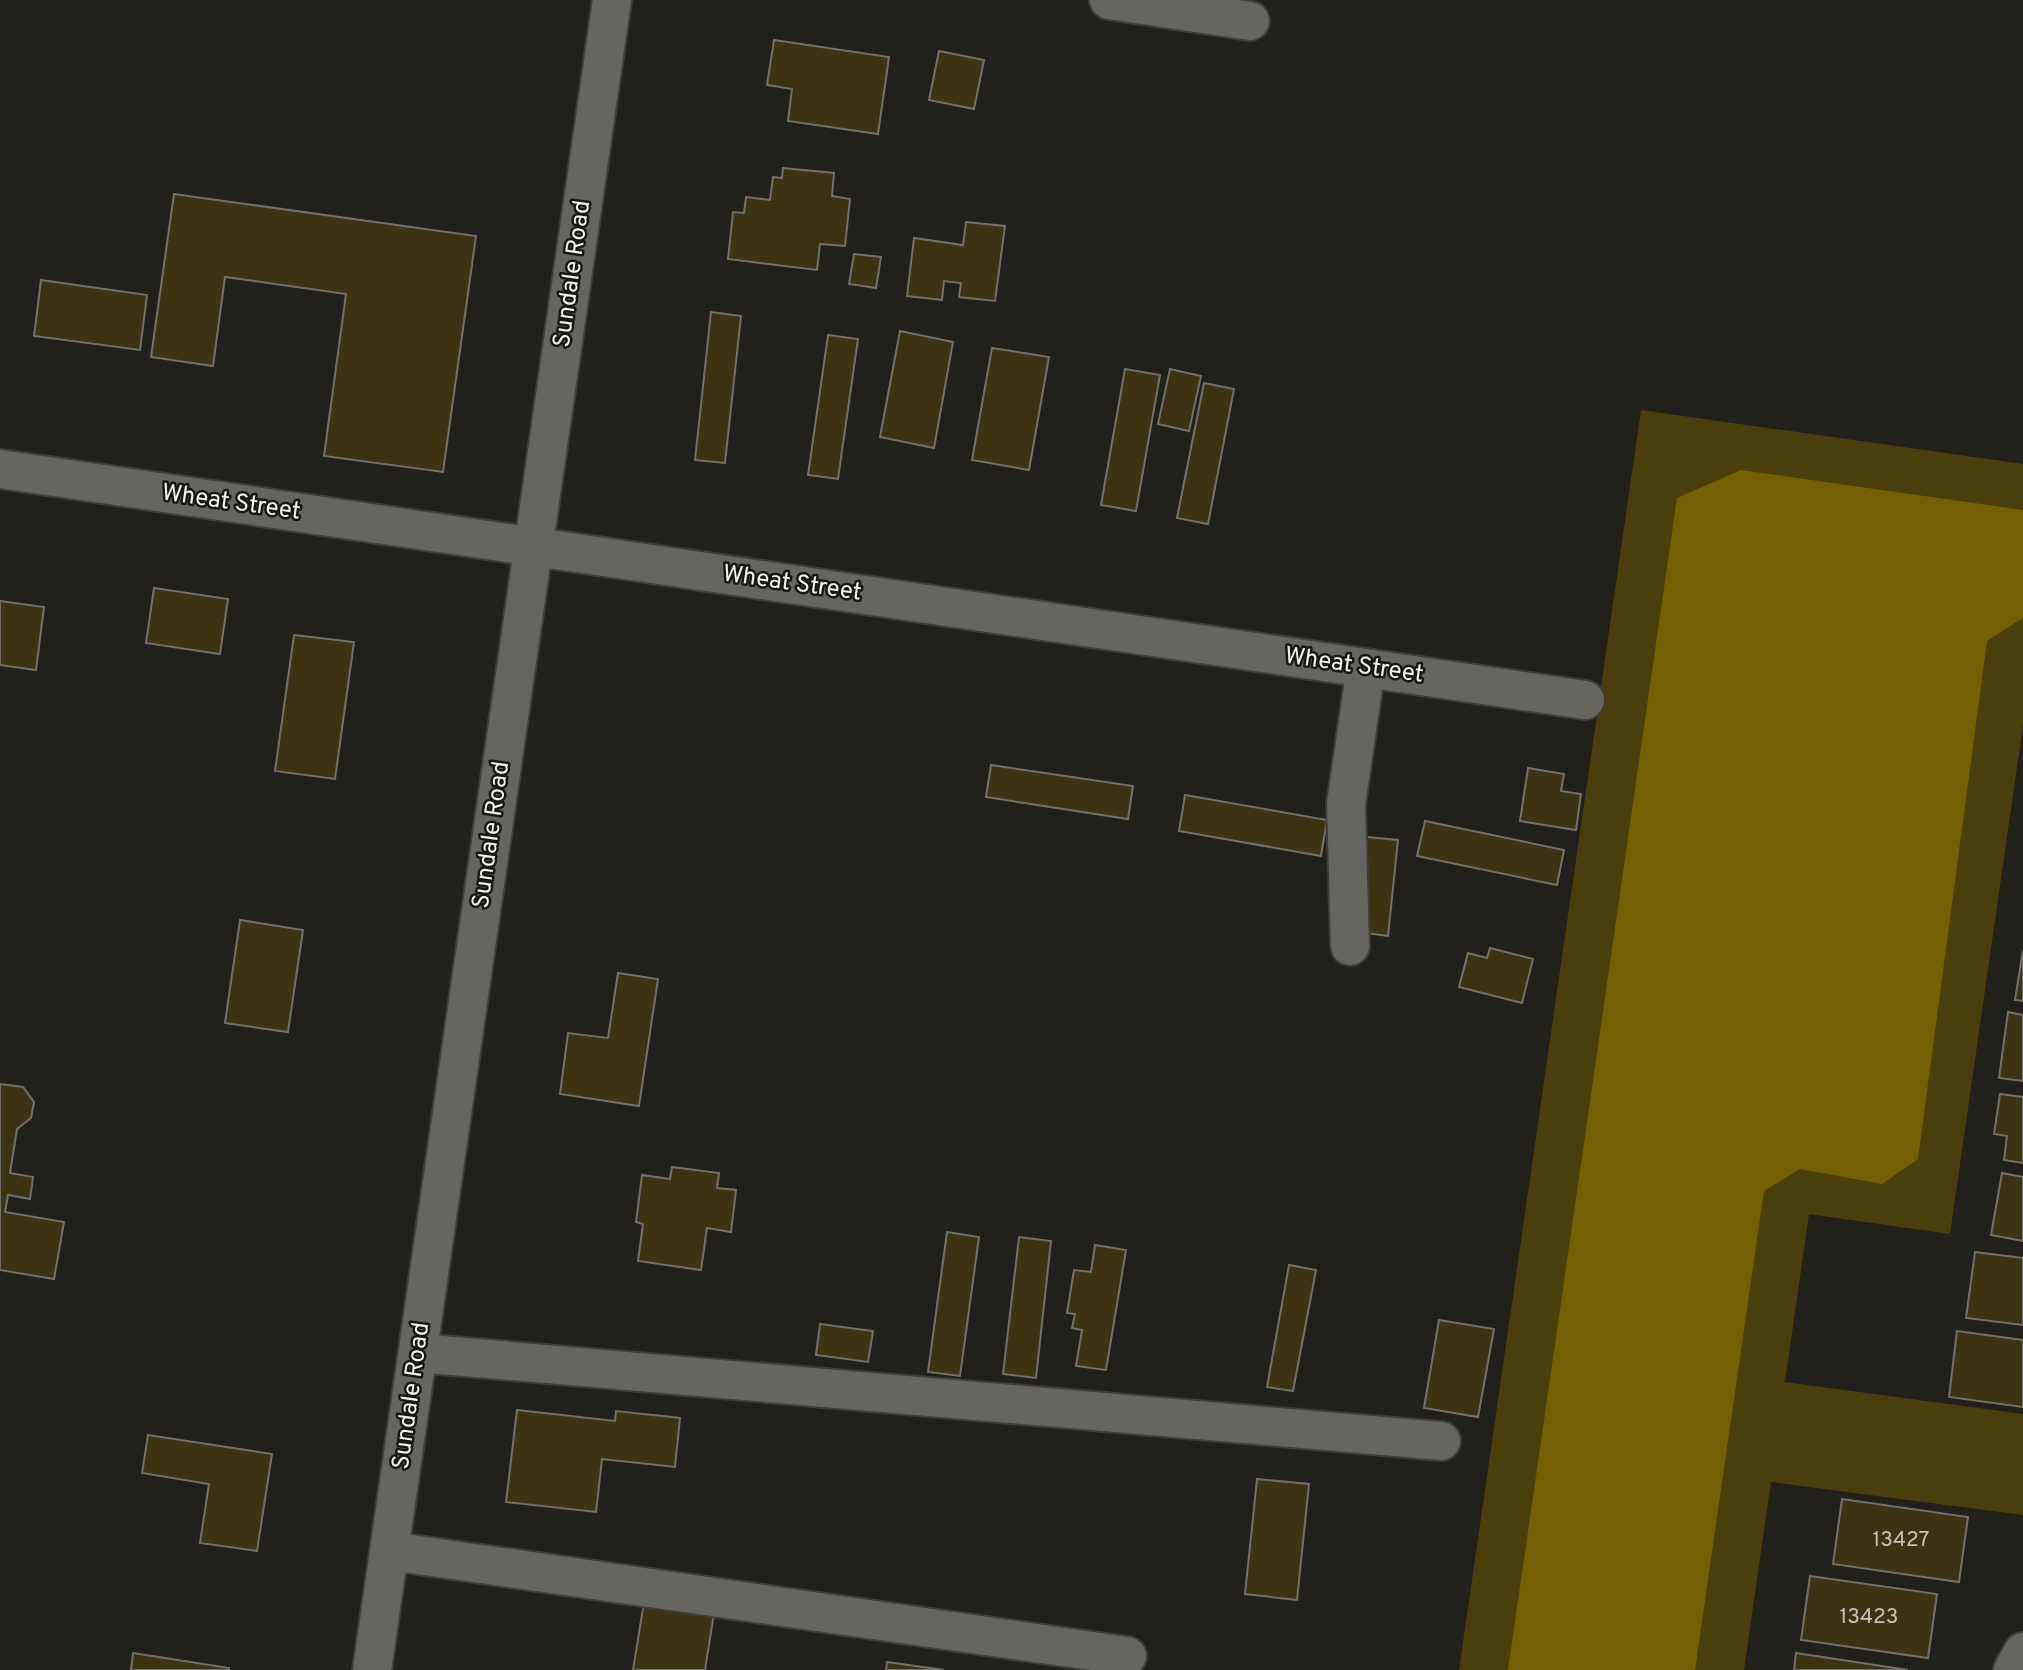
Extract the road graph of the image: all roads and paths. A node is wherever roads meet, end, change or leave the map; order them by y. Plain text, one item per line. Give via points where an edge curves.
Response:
1 (612, 0) edge
2 (1109, 0) edge
3 (1250, 21) dead end
4 (0, 469) edge
5 (534, 547) junction
6 (1366, 668) junction
7 (1585, 700) dead end
8 (1350, 946) dead end
9 (418, 1353) junction
10 (1441, 1441) dead end
11 (390, 1551) junction
12 (2023, 1652) edge
13 (1127, 1656) dead end
14 (372, 1670) edge
15 (2013, 1670) edge

1 - 5 street, Sundale Road
2 - 3 street
4 - 5 street, Wheat Street
5 - 6 street, Wheat Street
5 - 9 street, Sundale Road
6 - 7 street, Wheat Street
6 - 8 street via 1346,804
9 - 10 street
9 - 11 street, Sundale Road
11 - 13 street
11 - 14 street, Sundale Road
12 - 15 street

